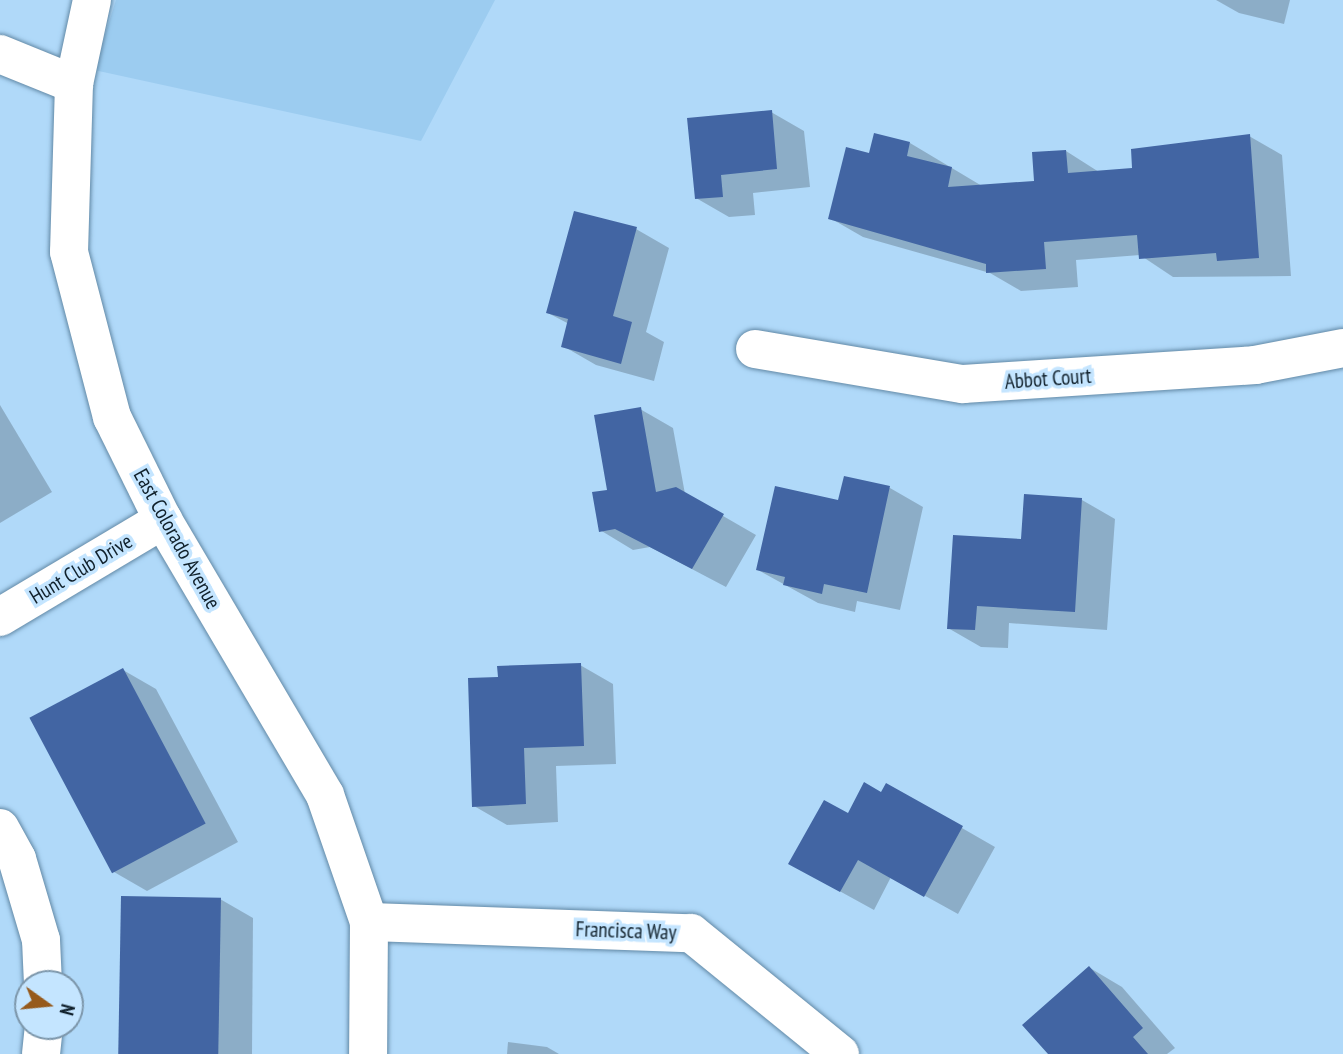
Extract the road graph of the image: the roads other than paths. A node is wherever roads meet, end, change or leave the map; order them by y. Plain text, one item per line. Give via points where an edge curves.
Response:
1 (92, 0) edge
2 (0, 54) edge
3 (75, 84) junction
4 (1343, 348) edge
5 (754, 349) dead end
6 (163, 520) junction
7 (0, 617) edge
8 (0, 828) edge
9 (369, 922) junction
10 (42, 970) edge
11 (368, 1054) edge
12 (840, 1054) edge

1 - 3 street, East Colorado Avenue
2 - 3 street
3 - 6 street, East Colorado Avenue via 69,252 112,417
4 - 5 street, Abbot Court via 1255,365 962,384
6 - 7 street, Hunt Club Drive
6 - 9 street, East Colorado Avenue via 326,795
8 - 10 street via 17,859 41,940
9 - 11 street, East Colorado Avenue
9 - 12 street, Francisca Way via 691,933

